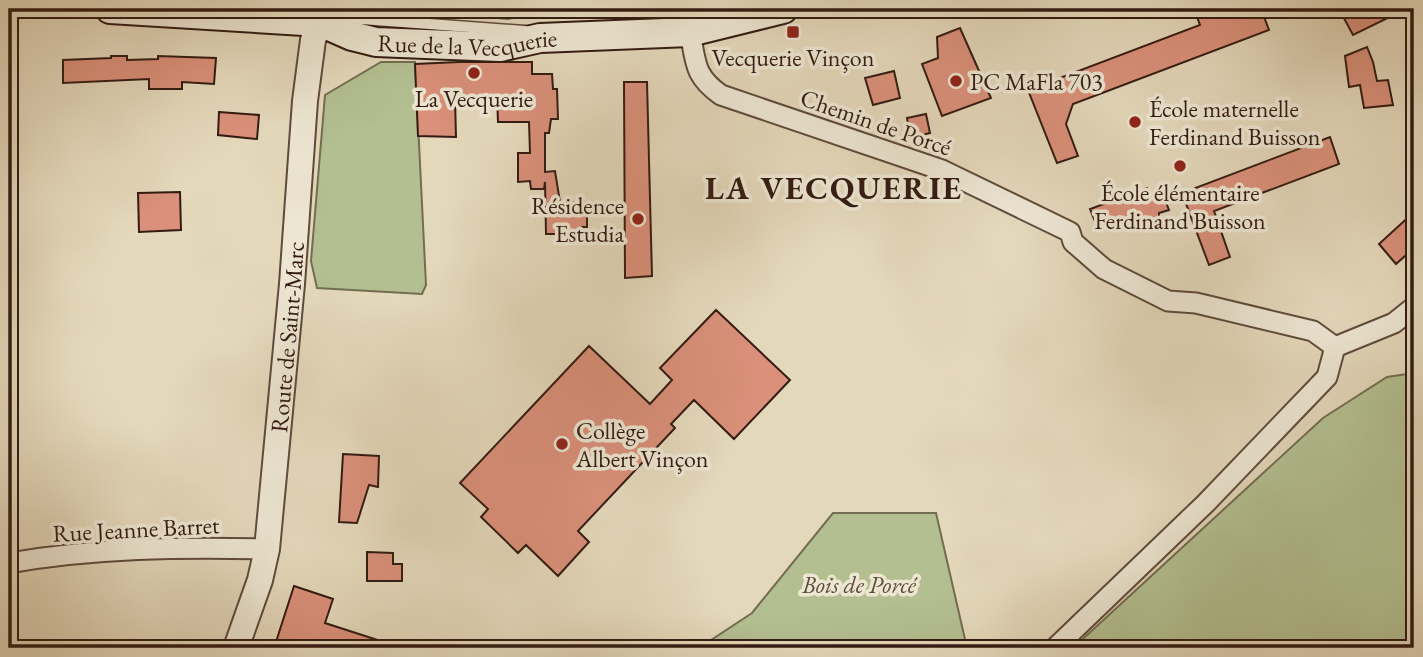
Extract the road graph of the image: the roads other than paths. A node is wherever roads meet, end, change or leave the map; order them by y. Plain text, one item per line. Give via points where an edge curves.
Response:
1 (110, 9) edge
2 (783, 9) edge
3 (326, 13) edge
4 (690, 32) junction
5 (1414, 307) edge
6 (1335, 347) junction
7 (267, 550) junction
8 (9, 563) edge
9 (236, 648) edge
10 (1055, 648) edge

1 - 3 main road, Rue de la Vecquerie
2 - 4 main road, Rue de la Vecquerie
3 - 4 main road, Rue de la Vecquerie via 352,36 376,41 500,47 540,38
3 - 7 street, Route de Saint-Marc via 313,40 305,101
4 - 6 street, Chemin de Porcé via 697,70 721,96 942,170 1070,232 1073,242 1104,269 1168,301 1196,303 1312,331
5 - 6 street via 1394,323
6 - 10 street via 1327,377 1205,504
7 - 8 street, Rue Jeanne Barret via 170,548
7 - 9 street, Route de Saint-Marc

